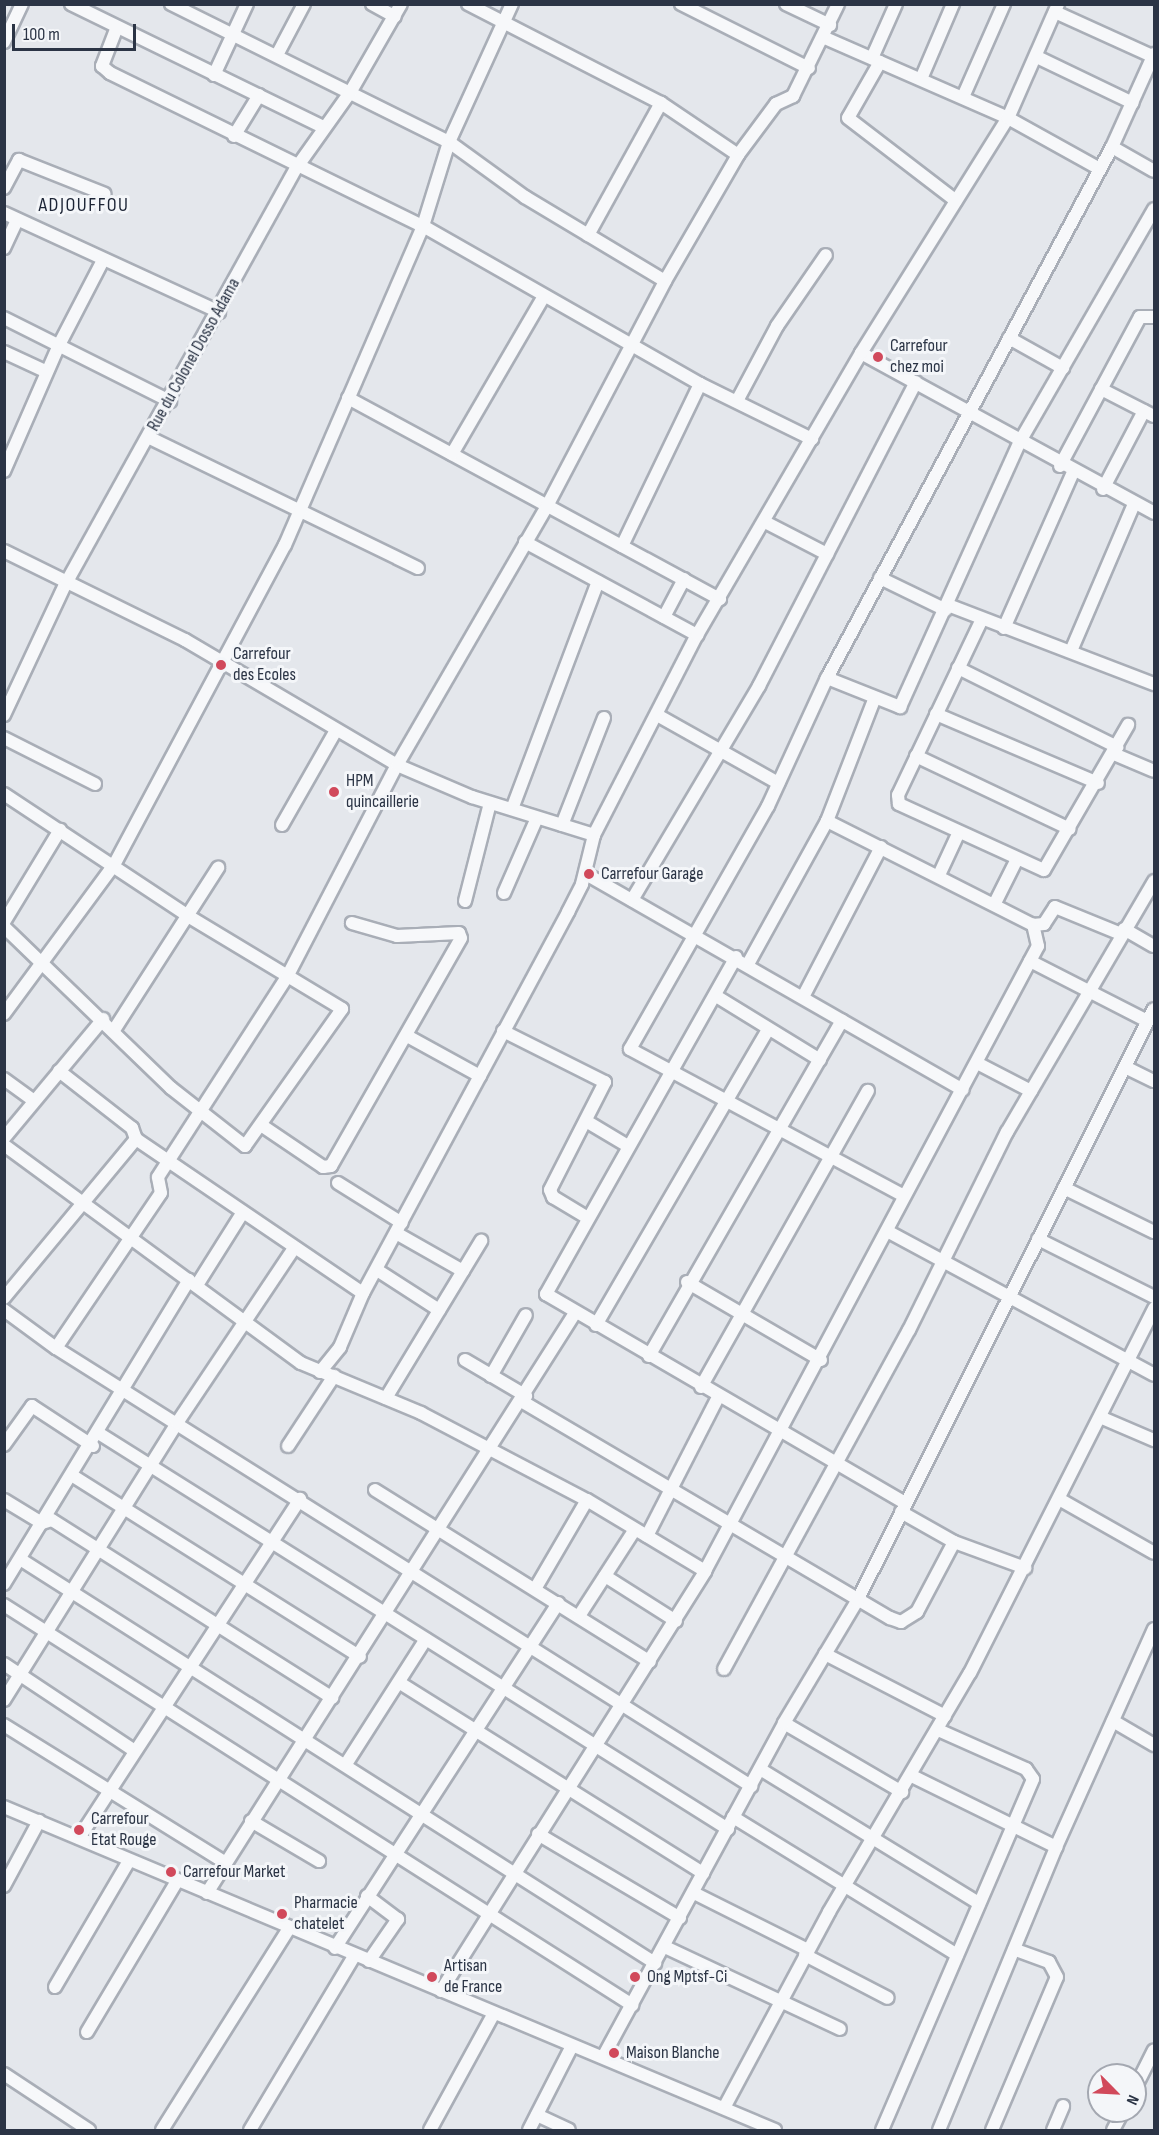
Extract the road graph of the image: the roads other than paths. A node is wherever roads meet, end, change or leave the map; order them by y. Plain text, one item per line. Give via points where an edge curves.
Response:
1 (22, 4) edge
2 (71, 4) edge
3 (171, 4) edge
4 (247, 4) edge
5 (304, 4) edge
6 (372, 4) edge
7 (401, 4) edge
8 (468, 4) edge
9 (512, 4) edge
10 (681, 4) edge
11 (786, 4) edge
12 (838, 4) edge
13 (896, 4) edge
14 (953, 4) edge
15 (1004, 4) edge
16 (185, 8) edge
17 (1057, 8) edge
18 (394, 17) junction
19 (505, 23) junction
20 (830, 25) junction
21 (117, 27) junction
22 (234, 33) junction
23 (825, 38) junction
24 (4, 42) edge
25 (277, 55) junction
26 (1154, 56) edge
27 (1037, 57) junction
28 (876, 60) junction
29 (809, 68) junction
30 (214, 75) junction
31 (921, 79) junction
32 (351, 91) junction
33 (259, 95) junction
34 (963, 97) junction
35 (1133, 103) junction
36 (661, 104) junction
37 (1008, 118) junction
38 (323, 127) junction
39 (234, 136) junction
40 (450, 142) junction
41 (1112, 147) junction
42 (738, 155) junction
43 (297, 167) junction
44 (1100, 169) junction
45 (1155, 171) edge
46 (4, 188) edge
47 (105, 194) dead end
48 (956, 201) junction
49 (1155, 209) edge
50 (4, 213) edge
51 (17, 220) junction
52 (423, 225) junction
53 (588, 235) junction
54 (4, 248) edge
55 (826, 255) dead end
56 (102, 262) junction
57 (666, 281) junction
58 (544, 296) junction
59 (219, 312) junction
60 (1155, 317) edge
61 (4, 318) edge
62 (1009, 338) junction
63 (59, 345) junction
64 (633, 346) junction
65 (4, 352) edge
66 (861, 353) junction
67 (1063, 368) junction
68 (47, 372) junction
69 (916, 382) junction
70 (700, 384) junction
71 (1101, 389) junction
72 (348, 398) junction
73 (170, 401) junction
74 (738, 401) junction
75 (967, 409) junction
76 (1149, 414) edge
77 (148, 437) junction
78 (812, 439) junction
79 (1019, 443) junction
80 (452, 454) junction
81 (1060, 466) junction
82 (4, 471) edge
83 (1073, 472) junction
84 (1103, 489) junction
85 (1134, 504) junction
86 (546, 508) junction
87 (299, 511) junction
88 (1155, 513) edge
89 (765, 522) junction
90 (525, 542) junction
91 (622, 546) junction
92 (4, 551) edge
93 (827, 554) junction
94 (418, 568) dead end
95 (880, 578) junction
96 (684, 579) junction
97 (598, 582) junction
98 (65, 585) junction
99 (720, 599) junction
100 (947, 608) junction
101 (664, 617) junction
102 (982, 619) junction
103 (1004, 628) junction
104 (697, 635) junction
105 (1071, 651) junction
106 (222, 664) junction
107 (958, 668) junction
108 (827, 678) junction
109 (1155, 684) edge
110 (874, 700) junction
111 (657, 714) junction
112 (936, 714) junction
113 (4, 715) edge
114 (604, 718) dead end
115 (1128, 725) dead end
116 (335, 732) junction
117 (4, 738) edge
118 (1115, 750) junction
119 (723, 752) junction
120 (916, 756) junction
121 (397, 765) junction
122 (1155, 771) edge
123 (778, 783) junction
124 (1098, 783) junction
125 (95, 784) dead end
126 (4, 794) edge
127 (490, 803) junction
128 (512, 809) junction
129 (537, 818) junction
130 (827, 821) junction
131 (282, 825) dead end
132 (562, 825) junction
133 (1070, 829) junction
134 (60, 830) junction
135 (959, 832) junction
136 (594, 835) junction
137 (881, 847) junction
138 (1017, 859) junction
139 (114, 865) junction
140 (219, 868) dead end
141 (586, 873) junction
142 (939, 875) junction
143 (1155, 881) edge
144 (504, 893) dead end
145 (632, 900) junction
146 (465, 901) dead end
147 (995, 903) junction
148 (188, 916) junction
149 (4, 922) edge
150 (352, 923) dead end
151 (1033, 925) junction
152 (4, 927) edge
153 (1123, 931) junction
154 (696, 935) junction
155 (1155, 946) edge
156 (736, 957) junction
157 (1030, 961) junction
158 (748, 964) junction
159 (43, 965) junction
160 (288, 975) junction
161 (1088, 992) junction
162 (716, 996) junction
163 (803, 997) junction
164 (1155, 1009) edge
165 (4, 1014) edge
166 (104, 1019) junction
167 (842, 1021) junction
168 (1147, 1021) junction
169 (114, 1030) junction
170 (503, 1031) junction
171 (767, 1031) junction
172 (409, 1037) junction
173 (820, 1060) junction
174 (977, 1063) junction
175 (1125, 1067) junction
176 (59, 1071) junction
177 (669, 1075) junction
178 (480, 1076) junction
179 (4, 1079) edge
180 (1155, 1081) edge
181 (963, 1090) junction
182 (868, 1091) dead end
183 (1031, 1091) junction
184 (34, 1101) junction
185 (722, 1102) junction
186 (203, 1114) junction
187 (586, 1121) junction
188 (261, 1125) junction
189 (780, 1131) junction
190 (4, 1138) edge
191 (135, 1139) junction
192 (4, 1145) edge
193 (628, 1146) junction
194 (830, 1157) junction
195 (170, 1164) junction
196 (338, 1183) dead end
197 (1064, 1188) junction
198 (904, 1196) junction
199 (79, 1202) junction
200 (243, 1212) junction
201 (586, 1216) junction
202 (399, 1228) junction
203 (887, 1231) junction
204 (1155, 1232) edge
205 (1038, 1239) junction
206 (130, 1240) junction
207 (481, 1241) dead end
208 (294, 1248) junction
209 (942, 1262) junction
210 (377, 1270) junction
211 (463, 1271) junction
212 (193, 1282) junction
213 (687, 1282) junction
214 (363, 1293) junction
215 (1009, 1296) junction
216 (1155, 1297) edge
217 (4, 1298) edge
218 (1155, 1308) edge
219 (4, 1310) edge
220 (439, 1310) junction
221 (575, 1313) junction
222 (742, 1314) junction
223 (526, 1315) dead end
224 (246, 1319) junction
225 (596, 1325) junction
226 (56, 1348) junction
227 (649, 1356) junction
228 (465, 1360) dead end
229 (821, 1360) junction
230 (1128, 1360) junction
231 (320, 1372) junction
232 (1155, 1375) edge
233 (334, 1376) junction
234 (491, 1376) junction
235 (701, 1387) junction
236 (124, 1390) junction
237 (718, 1396) junction
238 (386, 1398) junction
239 (524, 1399) junction
240 (1100, 1417) junction
241 (177, 1424) junction
242 (781, 1432) junction
243 (100, 1434) junction
244 (1155, 1440) edge
245 (4, 1445) edge
246 (93, 1446) junction
247 (288, 1446) dead end
248 (491, 1449) junction
249 (837, 1465) junction
250 (152, 1467) junction
251 (73, 1476) junction
252 (375, 1490) dead end
253 (672, 1490) junction
254 (300, 1499) junction
255 (1059, 1499) junction
256 (4, 1500) edge
257 (587, 1500) junction
258 (127, 1506) junction
259 (903, 1508) junction
260 (731, 1522) junction
261 (42, 1523) junction
262 (635, 1529) junction
263 (440, 1532) junction
264 (646, 1536) junction
265 (954, 1542) junction
266 (270, 1543) junction
267 (100, 1550) junction
268 (1155, 1553) edge
269 (20, 1559) junction
270 (786, 1560) junction
271 (1025, 1568) junction
272 (705, 1571) junction
273 (413, 1572) junction
274 (605, 1576) junction
275 (243, 1583) junction
276 (4, 1584) edge
277 (535, 1589) junction
278 (74, 1592) junction
279 (857, 1601) junction
280 (558, 1603) junction
281 (4, 1605) edge
282 (387, 1615) junction
283 (579, 1616) junction
284 (676, 1621) junction
285 (217, 1624) junction
286 (1155, 1629) edge
287 (48, 1632) junction
288 (426, 1639) junction
289 (529, 1649) junction
290 (825, 1654) junction
291 (360, 1657) junction
292 (650, 1662) junction
293 (4, 1664) edge
294 (190, 1665) junction
295 (724, 1670) dead end
296 (21, 1674) junction
297 (400, 1683) junction
298 (503, 1687) junction
299 (332, 1698) junction
300 (4, 1700) edge
301 (625, 1705) junction
302 (163, 1707) junction
303 (945, 1716) junction
304 (1113, 1721) junction
305 (784, 1723) junction
306 (4, 1725) edge
307 (475, 1729) junction
308 (938, 1730) junction
309 (306, 1738) junction
310 (1155, 1745) edge
311 (597, 1747) junction
312 (135, 1751) junction
313 (346, 1764) junction
314 (759, 1769) junction
315 (912, 1776) junction
316 (277, 1780) junction
317 (751, 1786) junction
318 (568, 1790) junction
319 (902, 1792) junction
320 (109, 1793) junction
321 (4, 1807) edge
322 (420, 1812) junction
323 (39, 1821) junction
324 (251, 1821) junction
325 (731, 1823) junction
326 (1013, 1827) junction
327 (538, 1834) junction
328 (79, 1838) junction
329 (876, 1838) junction
330 (1056, 1847) junction
331 (393, 1854) junction
332 (129, 1861) junction
333 (319, 1861) dead end
334 (226, 1863) junction
335 (514, 1870) junction
336 (704, 1873) junction
337 (177, 1881) junction
338 (4, 1886) edge
339 (846, 1886) junction
340 (207, 1893) junction
341 (694, 1893) junction
342 (367, 1896) junction
343 (978, 1903) junction
344 (485, 1915) junction
345 (680, 1918) junction
346 (289, 1928) junction
347 (665, 1947) junction
348 (335, 1948) junction
349 (1014, 1949) junction
350 (806, 1953) junction
351 (957, 1955) junction
352 (354, 1956) junction
353 (369, 1961) junction
354 (655, 1963) junction
355 (55, 1987) dead end
356 (441, 1991) junction
357 (888, 1998) dead end
358 (782, 2002) junction
359 (632, 2005) junction
360 (494, 2013) junction
361 (840, 2029) dead end
362 (87, 2032) dead end
363 (572, 2046) junction
364 (1155, 2050) edge
365 (603, 2057) junction
366 (1147, 2065) edge
367 (4, 2074) edge
368 (1063, 2106) dead end
369 (724, 2108) junction
370 (537, 2115) junction
371 (89, 2130) edge
372 (162, 2130) edge
373 (250, 2130) edge
374 (430, 2130) edge
375 (529, 2130) edge
376 (569, 2130) edge
377 (775, 2130) edge
378 (882, 2130) edge
379 (939, 2130) edge
380 (992, 2130) edge
381 (1053, 2130) edge

1 - 24 street
2 - 21 street
3 - 16 street
4 - 22 street
5 - 25 street
6 - 18 street
7 - 18 street, Rue du Colonel Dosso Adama
8 - 19 street
9 - 19 street
10 - 29 street
11 - 20 street
12 - 20 street
13 - 28 street
14 - 31 street
15 - 34 street
16 - 22 street
17 - 26 street
17 - 27 street
18 - 32 street, Rue du Colonel Dosso Adama
19 - 36 street
19 - 40 street
20 - 23 street
21 - 30 street
21 - 39 street via 103,69
22 - 25 street
22 - 30 street
23 - 28 street
23 - 29 street
25 - 32 street
26 - 35 street
27 - 35 street
27 - 37 street
28 - 31 street
28 - 48 street via 848,118
29 - 42 street via 793,96 776,104
30 - 33 street
31 - 34 street
32 - 38 street, Rue du Colonel Dosso Adama
32 - 40 street
33 - 38 street
33 - 39 street
34 - 37 street
35 - 41 street
36 - 42 street
36 - 53 street
37 - 44 street
37 - 48 street
38 - 43 street, Rue du Colonel Dosso Adama
39 - 43 street
40 - 52 street
40 - 53 street
41 - 44 street
41 - 45 street
42 - 57 street
43 - 52 street
43 - 59 street, Rue du Colonel Dosso Adama
44 - 62 street
46 - 47 street via 19,160
48 - 66 street
49 - 67 street
50 - 51 street
51 - 54 street
51 - 56 street
52 - 58 street
52 - 72 street
53 - 57 street
55 - 74 street via 777,326
56 - 59 street
56 - 63 street
57 - 64 street
58 - 64 street
58 - 80 street
59 - 73 street, Rue du Colonel Dosso Adama
60 - 71 street via 1140,317
61 - 63 street
62 - 67 street
62 - 75 street
63 - 68 street
63 - 73 street
64 - 70 street
64 - 86 street
65 - 68 street
66 - 69 street
66 - 78 street
67 - 79 street
68 - 82 street
69 - 75 street
69 - 93 street
70 - 74 street
70 - 91 street
71 - 76 street
71 - 81 street
72 - 80 street
72 - 87 street
73 - 77 street, Rue du Colonel Dosso Adama
74 - 78 street
75 - 79 street
75 - 95 street
76 - 84 street
77 - 87 street
77 - 98 street, Rue du Colonel Dosso Adama
78 - 89 street
79 - 81 street
79 - 100 street
80 - 86 street
81 - 83 street
83 - 84 street
83 - 103 street
84 - 85 street
85 - 88 street
85 - 105 street
86 - 90 street
86 - 91 street
87 - 94 street
87 - 106 street
89 - 93 street
89 - 99 street
90 - 97 street
90 - 121 street
91 - 96 street
92 - 98 street
93 - 119 street
95 - 100 street
95 - 108 street
96 - 99 street
96 - 101 street
97 - 101 street
97 - 128 street
98 - 106 street via 185,640
98 - 113 street, Rue du Colonel Dosso Adama
99 - 104 street
100 - 102 street
100 - 110 street via 900,707
101 - 104 street
102 - 103 street
102 - 107 street
103 - 105 street
104 - 111 street
105 - 109 street
106 - 116 street
106 - 139 street
107 - 112 street
107 - 118 street
108 - 110 street
108 - 123 street
110 - 130 street
111 - 119 street
111 - 136 street
112 - 120 street
112 - 124 street
114 - 132 street
115 - 118 street
116 - 121 street
116 - 131 street
117 - 125 street
118 - 122 street
118 - 124 street
119 - 123 street
119 - 145 street
120 - 133 street
120 - 135 street via 898,795 899,804
121 - 127 street
121 - 160 street
123 - 154 street
124 - 133 street
126 - 134 street
127 - 128 street
127 - 146 street
128 - 129 street
129 - 132 street
129 - 144 street
130 - 137 street
130 - 158 street
132 - 136 street
133 - 138 street via 1044,870
134 - 139 street
134 - 149 street
135 - 138 street
135 - 142 street
136 - 141 street
137 - 142 street
137 - 163 street
138 - 147 street
139 - 148 street
139 - 159 street
140 - 148 street
141 - 145 street
141 - 170 street
142 - 147 street
143 - 153 street
145 - 154 street
147 - 151 street
148 - 160 street
148 - 169 street
150 - 172 street via 398,936 461,935
151 - 153 street via 1044,924 1055,907
151 - 157 street via 1040,938
152 - 159 street
153 - 155 street
153 - 161 street
154 - 156 street
154 - 177 street via 630,1049
156 - 158 street
156 - 162 street
157 - 161 street
157 - 174 street
158 - 163 street
159 - 165 street
159 - 166 street
160 - 186 street
160 - 188 street via 342,1009
161 - 168 street
161 - 183 street
162 - 171 street
162 - 177 street
163 - 167 street
164 - 168 street
166 - 169 street
166 - 176 street
167 - 173 street
167 - 181 street
168 - 175 street
169 - 186 street
170 - 178 street
170 - 187 street via 605,1082
171 - 173 street
171 - 185 street
172 - 178 street
172 - 188 street via 331,1166 323,1167
173 - 189 street
174 - 181 street
174 - 183 street
175 - 180 street
175 - 197 street
176 - 184 street
176 - 191 street via 132,1128
177 - 185 street
177 - 193 street
178 - 202 street
179 - 184 street
181 - 198 street
182 - 194 street
183 - 209 street
184 - 190 street
185 - 189 street
185 - 225 street
186 - 188 street via 245,1146
186 - 195 street
187 - 193 street
187 - 201 street via 550,1190 553,1197
189 - 194 street
189 - 213 street
191 - 195 street
191 - 199 street
192 - 199 street
193 - 201 street
194 - 198 street
194 - 222 street
195 - 200 street
195 - 206 street via 157,1180 161,1193
196 - 202 street
197 - 204 street
197 - 205 street
198 - 203 street
199 - 206 street
199 - 217 street
200 - 208 street
200 - 212 street
201 - 221 street via 546,1294
202 - 210 street
202 - 211 street
203 - 209 street
203 - 229 street
205 - 215 street
205 - 216 street
206 - 212 street
206 - 226 street
207 - 211 street
208 - 214 street
208 - 224 street
209 - 215 street
209 - 249 street
210 - 214 street
210 - 220 street
211 - 220 street
212 - 224 street
212 - 236 street
213 - 222 street
213 - 227 street
214 - 231 street via 352,1324
215 - 230 street
215 - 259 street
218 - 230 street
219 - 226 street
220 - 238 street
221 - 225 street
221 - 239 street
222 - 229 street
222 - 235 street
223 - 234 street
224 - 231 street via 284,1351
224 - 241 street
225 - 227 street
226 - 236 street
227 - 235 street
228 - 234 street
229 - 242 street
230 - 232 street
230 - 240 street
231 - 233 street
233 - 238 street
233 - 247 street
234 - 239 street
235 - 237 street
236 - 241 street
236 - 243 street
237 - 242 street
237 - 253 street
238 - 248 street
239 - 248 street
239 - 253 street
240 - 244 street
240 - 255 street
241 - 250 street
241 - 254 street
242 - 249 street
242 - 260 street
243 - 246 street
243 - 250 street
245 - 246 street via 32,1406
246 - 251 street
248 - 257 street
248 - 263 street
249 - 259 street
249 - 270 street
250 - 258 street
250 - 266 street
251 - 258 street
251 - 261 street
252 - 263 street
253 - 260 street
253 - 264 street
254 - 266 street
254 - 273 street
255 - 268 street
255 - 271 street
256 - 261 street
257 - 262 street
257 - 277 street
258 - 267 street
258 - 275 street
259 - 265 street
259 - 279 street
260 - 270 street
260 - 272 street
261 - 267 street via 52,1520
261 - 269 street
262 - 264 street
262 - 274 street
263 - 273 street
263 - 277 street
264 - 272 street
265 - 271 street
265 - 279 street via 910,1618 890,1618
266 - 275 street
266 - 282 street
267 - 278 street
267 - 285 street
269 - 276 street
269 - 278 street
270 - 279 street
270 - 295 street
271 - 303 street
272 - 284 street
273 - 282 street
273 - 289 street
274 - 283 street
274 - 284 street
275 - 285 street
275 - 291 street
277 - 280 street
278 - 287 street
278 - 294 street
279 - 290 street
280 - 283 street
280 - 289 street
281 - 287 street
282 - 288 street
282 - 291 street
283 - 292 street
284 - 292 street
285 - 294 street
285 - 299 street
286 - 304 street
287 - 296 street
287 - 302 street
288 - 297 street
288 - 298 street
289 - 298 street
289 - 301 street
290 - 303 street
290 - 305 street
291 - 299 street
292 - 301 street
293 - 296 street
294 - 302 street
294 - 309 street
296 - 300 street
296 - 312 street
297 - 307 street
297 - 313 street
298 - 307 street
298 - 311 street
299 - 309 street
301 - 311 street
301 - 317 street
302 - 312 street
302 - 316 street
303 - 308 street
304 - 310 street
304 - 330 street
305 - 314 street
305 - 319 street
306 - 320 street
307 - 318 street
307 - 322 street
308 - 315 street
308 - 326 street via 1030,1772
309 - 313 street
309 - 316 street
311 - 318 street
311 - 325 street
312 - 320 street
313 - 322 street
314 - 317 street
314 - 329 street
315 - 319 street
315 - 326 street
316 - 324 street
316 - 331 street
317 - 325 street
318 - 327 street
318 - 336 street
319 - 329 street
320 - 328 street
320 - 334 street
321 - 323 street
322 - 331 street
322 - 335 street
323 - 328 street
323 - 338 street
324 - 333 street
324 - 334 street
325 - 336 street
325 - 339 street
326 - 330 street
326 - 343 street
327 - 335 street
327 - 345 street
328 - 332 street
329 - 339 street
329 - 343 street
330 - 349 street
331 - 342 street
331 - 344 street
332 - 337 street
332 - 355 street
334 - 340 street
335 - 344 street
335 - 354 street
336 - 341 street
337 - 340 street
337 - 362 street
339 - 350 street
339 - 351 street
340 - 346 street
341 - 345 street
341 - 350 street
342 - 348 street
342 - 353 street via 398,1918
343 - 351 street
344 - 356 street
344 - 359 street
345 - 347 street
346 - 348 street
346 - 372 street
347 - 354 street
347 - 358 street
348 - 352 street
349 - 379 street
349 - 380 street via 1049,1962 1057,1977
350 - 357 street
350 - 358 street
351 - 378 street
352 - 353 street
352 - 373 street
353 - 356 street
354 - 359 street
356 - 360 street
358 - 361 street
358 - 369 street
359 - 365 street
360 - 363 street
360 - 374 street
363 - 365 street
363 - 370 street
364 - 366 street
365 - 369 street
367 - 371 street
368 - 381 street
369 - 377 street
370 - 375 street
370 - 376 street

